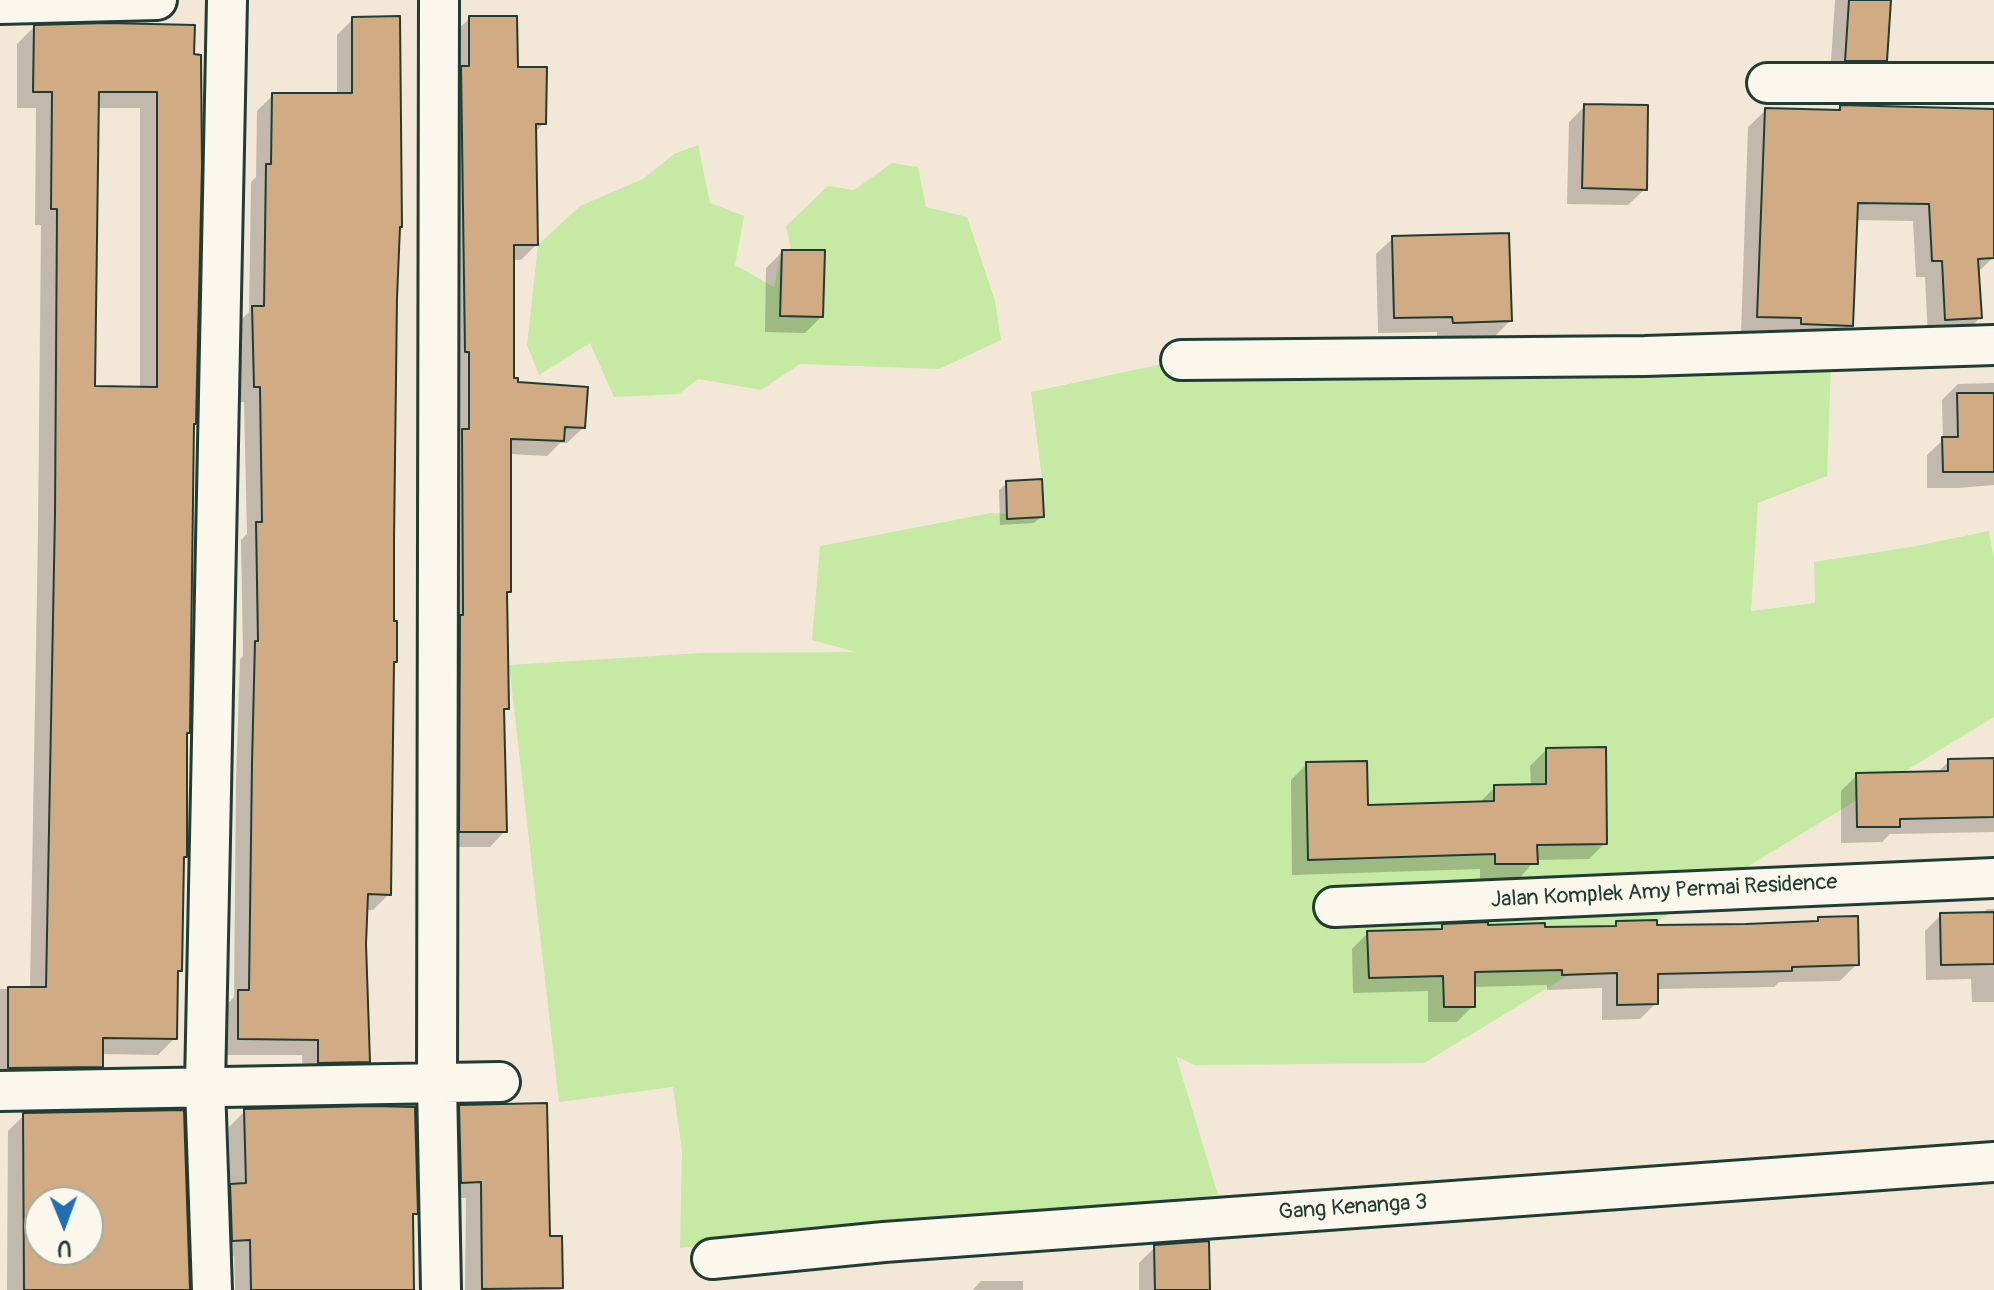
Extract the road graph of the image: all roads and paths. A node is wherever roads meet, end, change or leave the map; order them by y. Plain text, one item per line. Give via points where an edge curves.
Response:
1 (157, 0) edge
2 (227, 0) edge
3 (439, 0) edge
4 (0, 4) edge
5 (1767, 83) dead end
6 (1994, 83) edge
7 (1994, 345) edge
8 (1181, 360) dead end
9 (1994, 878) edge
10 (1334, 907) dead end
11 (500, 1082) dead end
12 (437, 1083) junction
13 (205, 1086) junction
14 (0, 1091) edge
15 (1994, 1162) edge
16 (712, 1259) dead end
17 (212, 1290) edge
18 (441, 1290) edge

1 - 4 street
2 - 13 street
3 - 12 street
5 - 6 street
7 - 8 street via 1645,356
9 - 10 street, Jalan Komplek Amy Permai Residence
11 - 12 street
12 - 13 street
12 - 18 street
13 - 14 street
13 - 17 street
15 - 16 street, Gang Kenanga 3

